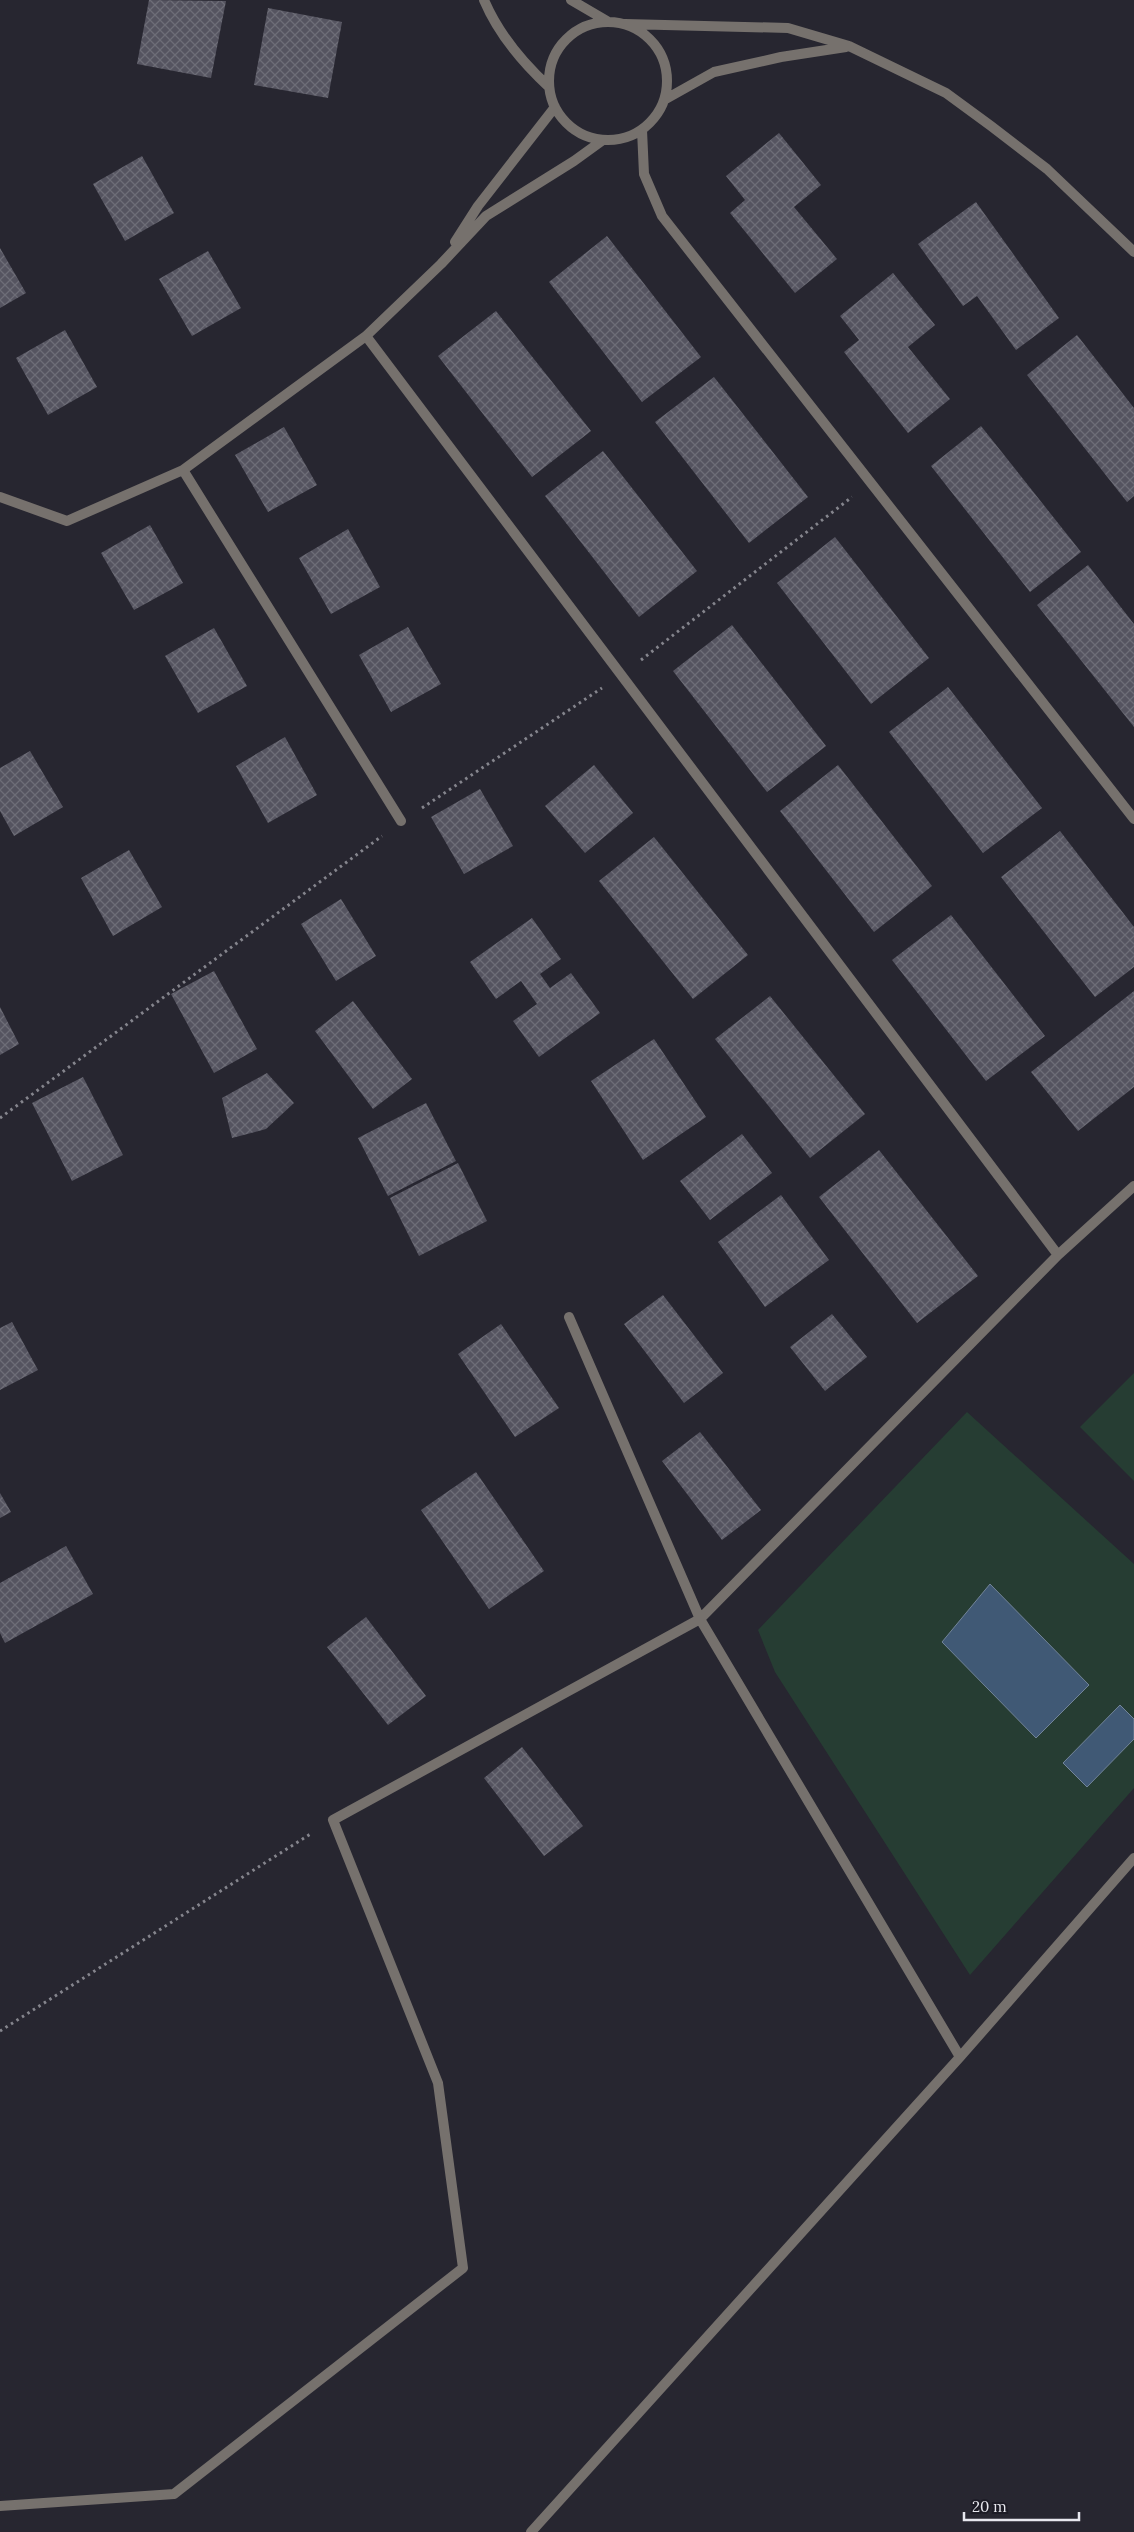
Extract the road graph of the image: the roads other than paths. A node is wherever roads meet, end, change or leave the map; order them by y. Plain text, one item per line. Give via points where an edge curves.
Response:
1 (484, 0) edge
2 (571, 0) edge
3 (607, 21) junction
4 (625, 24) junction
5 (849, 46) junction
6 (549, 87) junction
7 (664, 100) junction
8 (555, 107) junction
9 (642, 130) junction
10 (603, 140) junction
11 (1134, 252) edge
12 (441, 264) junction
13 (366, 336) junction
14 (183, 470) junction
15 (0, 497) edge
16 (1134, 819) edge
17 (401, 821) road end
18 (1134, 1186) edge
19 (1058, 1255) junction
20 (569, 1317) dead end
21 (700, 1620) junction
22 (1134, 1858) edge
23 (960, 2058) junction
24 (0, 2506) edge
25 (531, 2532) edge

1 - 6 street via 491,18 528,68
2 - 3 street
3 - 4 street
3 - 6 street via 588,24 571,34 558,48 550,67
4 - 5 street via 788,28
4 - 7 street via 643,32 656,45 665,62 668,81
5 - 7 street via 714,72
5 - 11 street via 946,93 992,126 1047,169
6 - 8 street
7 - 9 street via 656,117
8 - 10 street via 566,123 583,135
8 - 12 street via 478,206
9 - 10 street via 622,138
9 - 16 street via 644,174 662,216
10 - 12 street via 486,216
12 - 13 street
13 - 14 street
13 - 19 street
14 - 15 street via 67,521
14 - 17 street
18 - 19 street
19 - 21 street
20 - 21 street
21 - 23 street
21 - 24 street via 333,1820 438,2083 463,2268 174,2494
22 - 23 street
23 - 25 street

